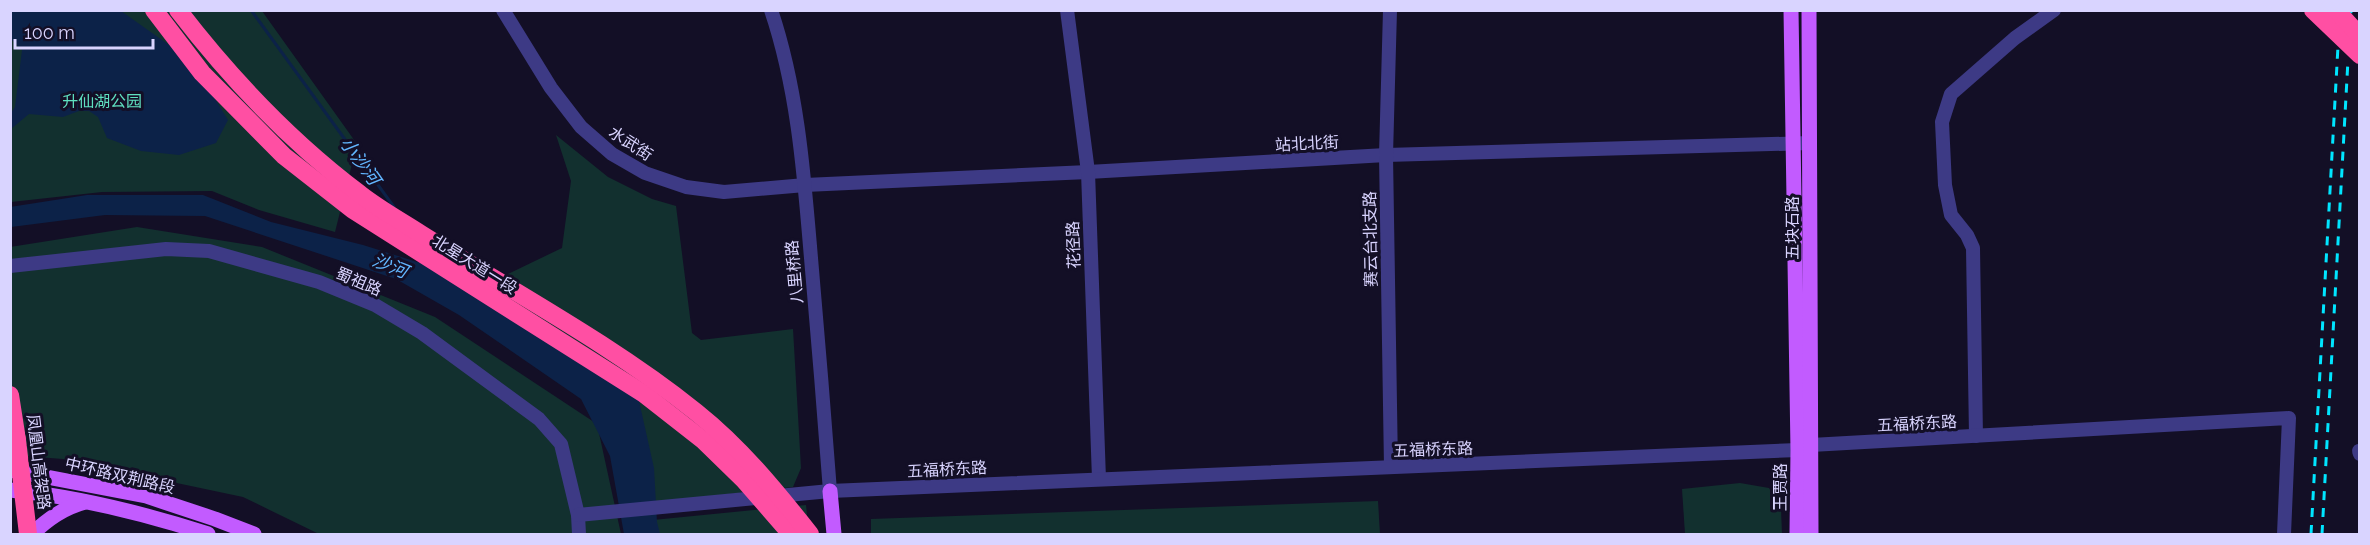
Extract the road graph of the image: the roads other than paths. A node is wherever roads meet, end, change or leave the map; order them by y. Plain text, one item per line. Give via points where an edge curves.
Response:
1 (154, 10) edge
2 (178, 10) edge
3 (503, 10) edge
4 (771, 10) edge
5 (1067, 10) edge
6 (1390, 10) edge
7 (2054, 10) edge
8 (2311, 10) edge
9 (2336, 10) edge
10 (1788, 11) edge
11 (1809, 13) edge
12 (2327, 30) dead end
13 (2359, 31) edge
14 (2351, 52) edge
15 (2360, 65) edge
16 (1793, 143) junction
17 (1810, 143) junction
18 (1386, 155) junction
19 (1088, 172) junction
20 (805, 185) junction
21 (10, 266) edge
22 (10, 395) edge
23 (10, 431) edge
24 (1976, 436) junction
25 (1802, 445) junction
26 (1391, 467) junction
27 (13, 470) edge
28 (1099, 479) junction
29 (15, 491) edge
30 (830, 491) junction
31 (88, 501) junction
32 (578, 515) junction
33 (28, 534) edge
34 (208, 534) edge
35 (254, 534) edge
36 (579, 534) edge
37 (791, 534) edge
38 (810, 534) edge
39 (834, 534) edge
40 (1797, 534) edge
41 (1811, 534) edge
42 (2284, 534) edge

1 - 37 highway, 北星大道一段, bridge via 202,73 284,156 353,210 644,394 704,441
2 - 38 highway, 北星大道一段, bridge via 216,60 300,144 361,195 582,333 696,411 769,481
3 - 20 street, 水武街 via 551,88 581,127 612,154 645,173 686,187 724,192
4 - 20 street, 八里桥路 via 795,107
5 - 19 street, 花径路
6 - 18 street, 赛云台北支路
7 - 24 street via 1951,94 1942,122 1951,215 1967,235 1974,256
8 - 12 main road
8 - 14 highway, bridge
9 - 13 highway, bridge
10 - 11 street
10 - 16 main road, 五块石路
11 - 17 main road, 五块石路
14 - 15 main road
16 - 17 street, 站北北街
16 - 18 street, 站北北街
16 - 25 main road, 五块石路
17 - 25 main road, 五块石路
18 - 19 street, 站北北街
18 - 26 street, 赛云台北支路
19 - 20 street, 站北北街
19 - 28 street, 花径路
20 - 30 street, 八里桥路
21 - 32 street, 蜀祖路 via 166,249 210,251 319,282 375,305 422,333 539,419 561,444
22 - 33 highway, 凤凰山高架路, bridge
23 - 27 main road
24 - 25 street, 五福桥东路
24 - 42 street, 五福桥东路 via 2289,418
25 - 26 street, 五福桥东路
25 - 40 main road, 王贾路
25 - 41 main road, 王贾路
26 - 28 street, 五福桥东路
27 - 29 main road
27 - 35 main road, 中环路双荆路段 via 146,496
28 - 30 street, 五福桥东路
29 - 31 main road, 中环路双荆路段
29 - 33 main road
30 - 32 street, 五福桥东路
30 - 39 main road, 八里桥路
31 - 33 main road via 67,507
31 - 34 main road, 中环路双荆路段
32 - 36 street, 蜀祖路

